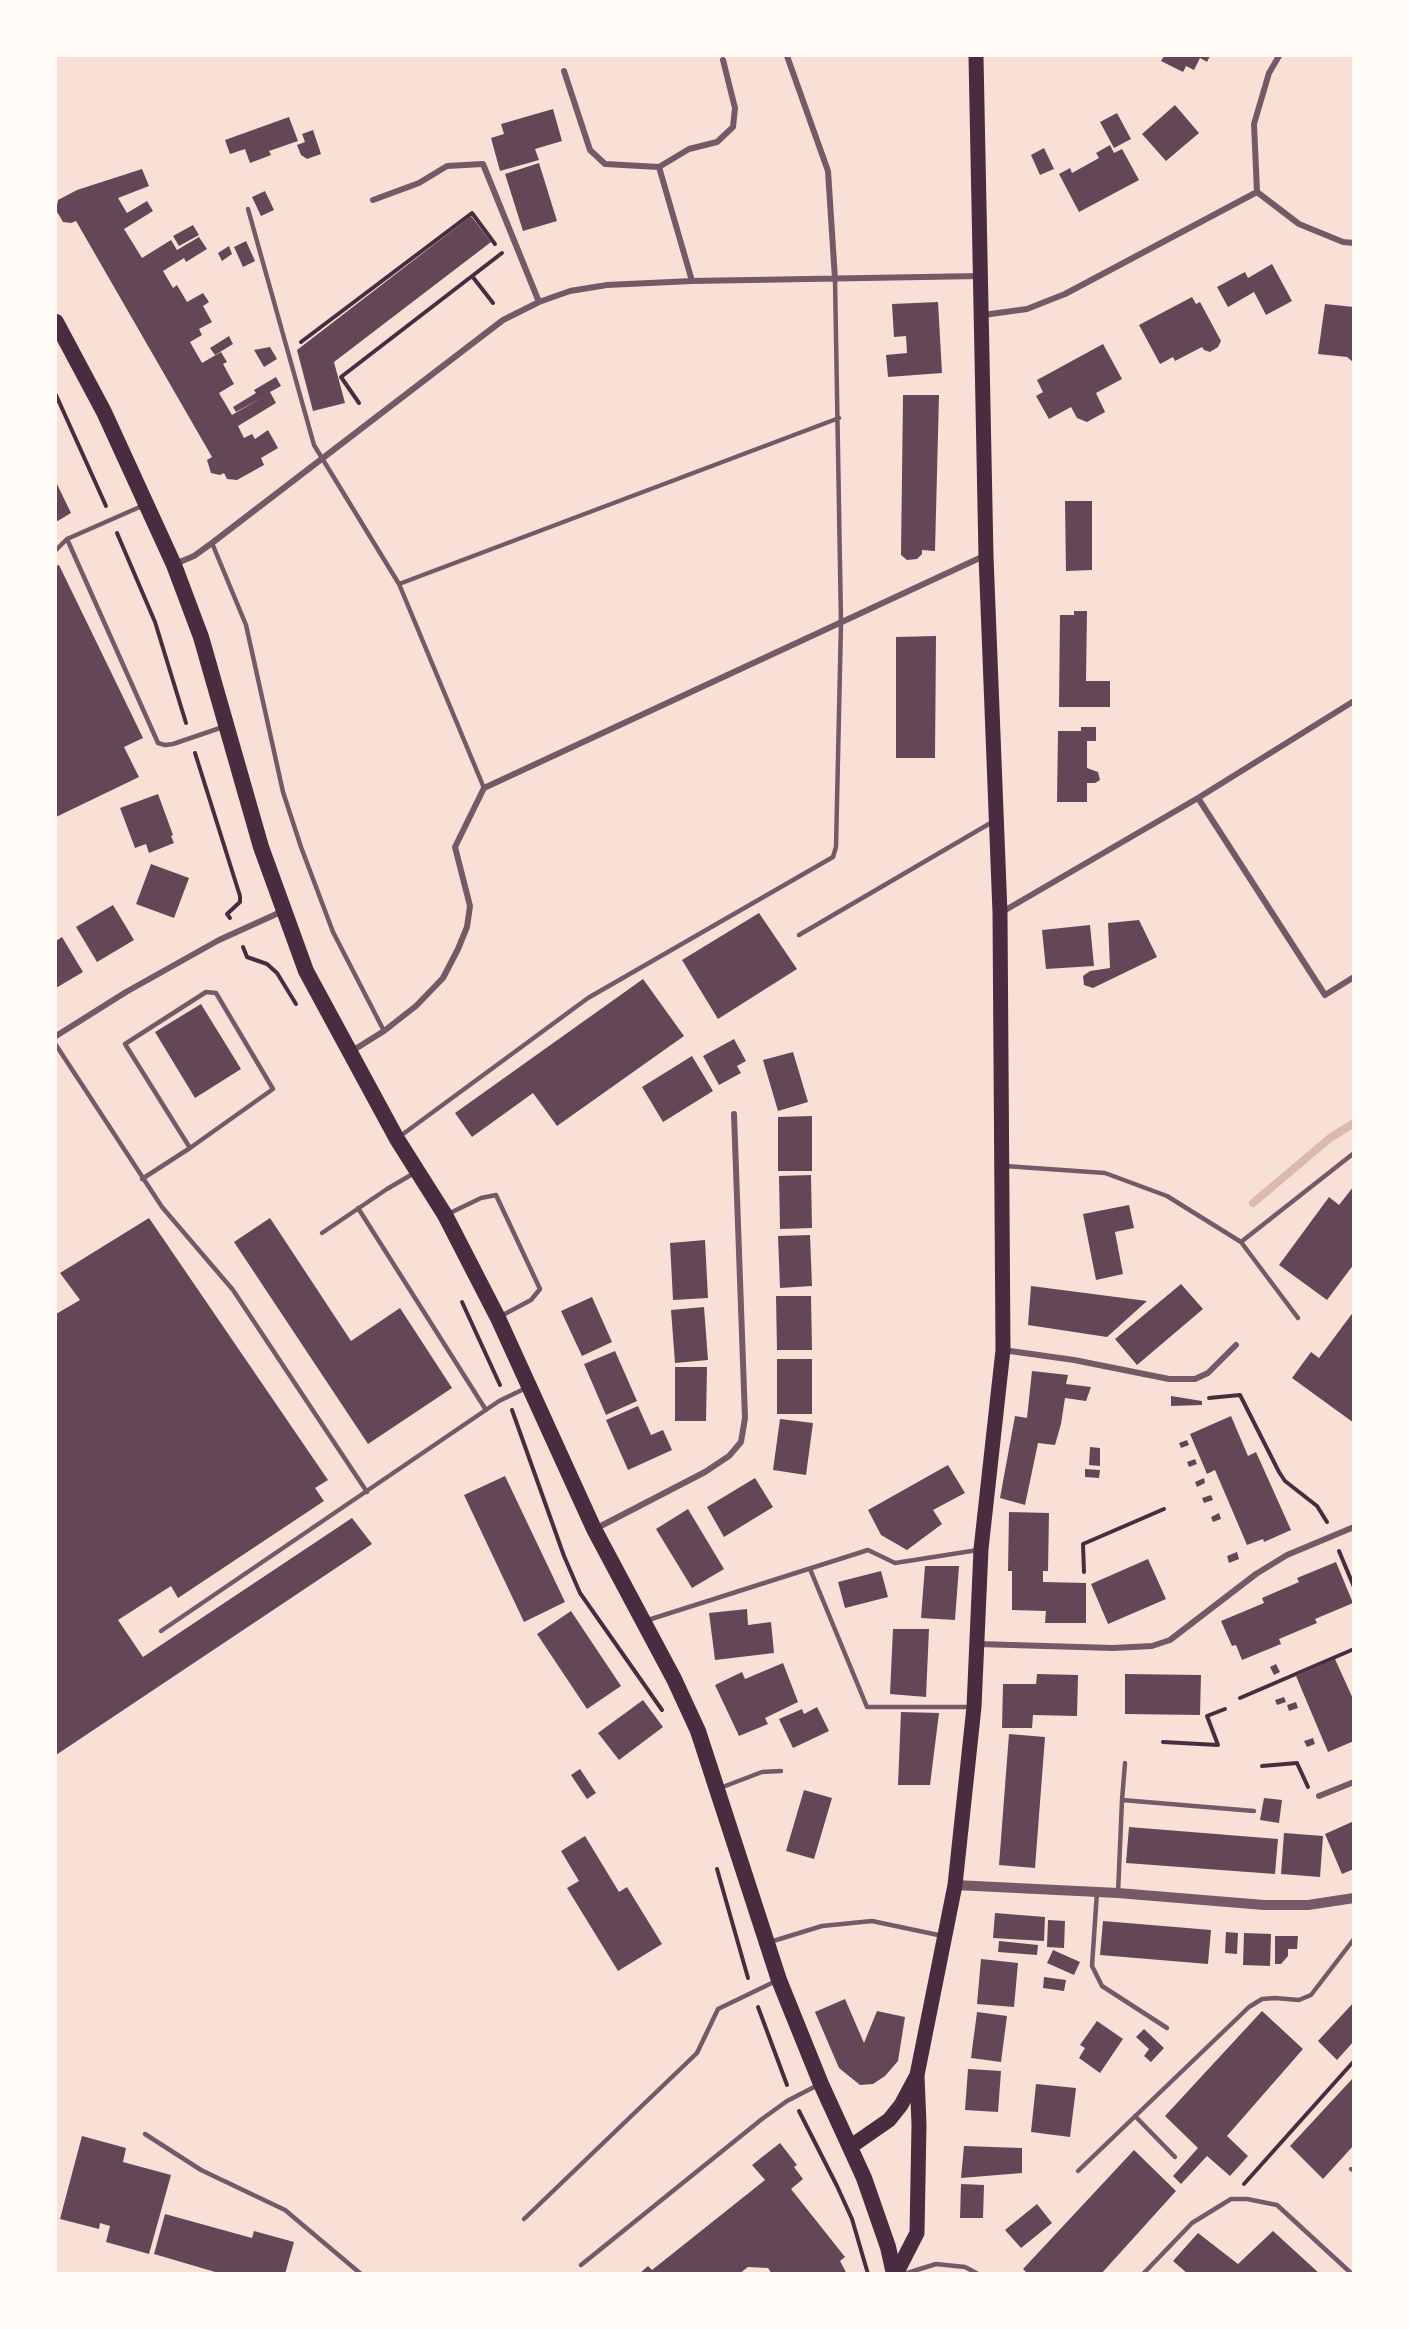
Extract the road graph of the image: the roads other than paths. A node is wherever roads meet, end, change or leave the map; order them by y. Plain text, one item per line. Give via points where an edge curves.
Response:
1 (787, 56) edge
2 (976, 56) edge
3 (1279, 56) edge
4 (723, 60) dead end
5 (564, 71) dead end
6 (659, 167) junction
7 (1257, 192) junction
8 (373, 200) dead end
9 (248, 210) dead end
10 (1353, 243) edge
11 (981, 276) junction
12 (835, 279) junction
13 (692, 281) junction
14 (539, 302) junction
15 (981, 315) junction
16 (56, 322) edge
17 (839, 418) junction
18 (321, 459) junction
19 (147, 504) junction
20 (68, 539) junction
21 (212, 543) junction
22 (56, 550) edge
23 (986, 556) junction
24 (174, 565) junction
25 (399, 584) junction
26 (841, 623) junction
27 (1353, 701) edge
28 (228, 726) junction
29 (484, 788) junction
30 (1198, 798) junction
31 (996, 819) junction
32 (284, 911) junction
33 (1000, 914) junction
34 (799, 935) dead end
35 (1353, 977) edge
36 (384, 1031) junction
37 (56, 1036) edge
38 (56, 1045) edge
39 (349, 1052) junction
40 (734, 1113) dead end
41 (398, 1139) junction
42 (190, 1148) junction
43 (1353, 1153) edge
44 (1001, 1166) junction
45 (418, 1171) junction
46 (142, 1179) junction
47 (358, 1208) junction
48 (445, 1215) junction
49 (322, 1233) dead end
50 (1240, 1242) junction
51 (498, 1318) junction
52 (1298, 1318) dead end
53 (1236, 1345) dead end
54 (1003, 1350) junction
55 (528, 1387) junction
56 (486, 1410) junction
57 (367, 1492) junction
58 (1353, 1527) edge
59 (594, 1529) junction
60 (981, 1549) junction
61 (810, 1569) junction
62 (644, 1622) junction
63 (160, 1631) dead end
64 (977, 1644) junction
65 (974, 1707) junction
66 (1125, 1762) dead end
67 (781, 1771) dead end
68 (1353, 1782) edge
69 (718, 1789) junction
70 (1319, 1796) dead end
71 (1122, 1800) junction
72 (1254, 1811) dead end
73 (955, 1886) junction
74 (1097, 1892) junction
75 (1118, 1893) junction
76 (1353, 1898) edge
77 (945, 1936) junction
78 (1353, 1939) edge
79 (767, 1943) junction
80 (779, 1980) junction
81 (1167, 2028) dead end
82 (917, 2075) junction
83 (821, 2084) junction
84 (1135, 2116) junction
85 (145, 2134) dead end
86 (850, 2147) junction
87 (1175, 2157) dead end
88 (1078, 2171) dead end
89 (524, 2219) dead end
90 (580, 2265) dead end
91 (361, 2274) edge
92 (895, 2274) edge
93 (904, 2274) edge
94 (978, 2274) edge
95 (1143, 2274) edge
96 (1352, 2274) edge

1 - 12 street via 828,171
2 - 11 main road
3 - 7 street via 1269,73 1254,124
4 - 6 street via 735,108 732,127 717,142 689,149
5 - 6 street via 590,150 605,164
6 - 13 street
7 - 10 street via 1299,224
7 - 15 street via 1065,294 1026,309
8 - 14 street via 419,183 447,166 483,164
9 - 18 lane
11 - 12 street
11 - 15 main road
12 - 13 street
12 - 17 lane
13 - 14 street via 607,285 570,291
14 - 18 street via 503,320
15 - 23 main road
16 - 19 highway
17 - 25 lane
17 - 26 lane
18 - 21 street
18 - 25 lane
19 - 20 lane
19 - 24 highway
20 - 22 lane
20 - 28 lane via 158,743 174,744
21 - 24 street
21 - 36 lane via 246,625 284,792 301,847 333,932
23 - 26 street
23 - 31 main road
24 - 28 highway
25 - 29 lane
26 - 29 street
26 - 41 lane via 833,857 588,998
27 - 30 street
28 - 32 highway via 261,847
29 - 36 street via 455,847 470,906 463,938 443,978
30 - 33 street
30 - 35 street via 1325,995
31 - 33 main road
31 - 34 lane
32 - 37 street via 219,940
32 - 39 highway via 306,971
33 - 44 main road
36 - 39 street
38 - 46 lane
39 - 41 highway
40 - 59 street via 745,1418 741,1442 705,1472
41 - 45 highway
42 - 42 lane via 125,1044 206,992 216,993 273,1089
42 - 46 lane
43 - 50 lane
44 - 50 lane via 1105,1173 1167,1196
44 - 54 main road
45 - 47 lane
45 - 48 highway
46 - 57 lane via 233,1290
47 - 49 lane
47 - 56 lane
48 - 51 highway
48 - 51 lane via 496,1195 540,1289 531,1300
50 - 52 lane
51 - 55 highway
53 - 54 street via 1208,1373 1195,1379 1169,1379
54 - 60 main road
55 - 56 lane
55 - 59 highway
56 - 57 lane
57 - 63 lane
58 - 64 street via 1287,1555 1170,1640 1152,1646
59 - 62 highway
60 - 61 lane via 896,1563 868,1550
60 - 64 main road
61 - 62 lane
61 - 65 lane via 867,1707
62 - 69 highway via 688,1708
64 - 65 main road
65 - 73 main road
66 - 71 lane
67 - 69 lane via 762,1772
68 - 70 street
69 - 79 highway
71 - 72 lane
71 - 75 lane
73 - 74 street
73 - 77 main road
74 - 75 street
74 - 81 lane via 1092,1966 1102,1986
75 - 76 street via 1264,1905 1308,1905
77 - 79 lane via 872,1921 822,1926
77 - 82 main road
78 - 84 lane via 1311,1995 1299,2000 1262,1999 1249,2007
79 - 80 highway
80 - 83 highway
80 - 89 lane via 718,2009 697,2053
82 - 86 main road via 889,2120
82 - 92 main road via 917,2233
83 - 86 highway
83 - 90 lane via 762,2119
84 - 87 lane
84 - 88 lane
85 - 91 lane via 201,2170 285,2210
86 - 92 highway via 878,2214
93 - 94 lane via 936,2264 965,2267
95 - 96 lane via 1192,2223 1231,2199 1277,2205

